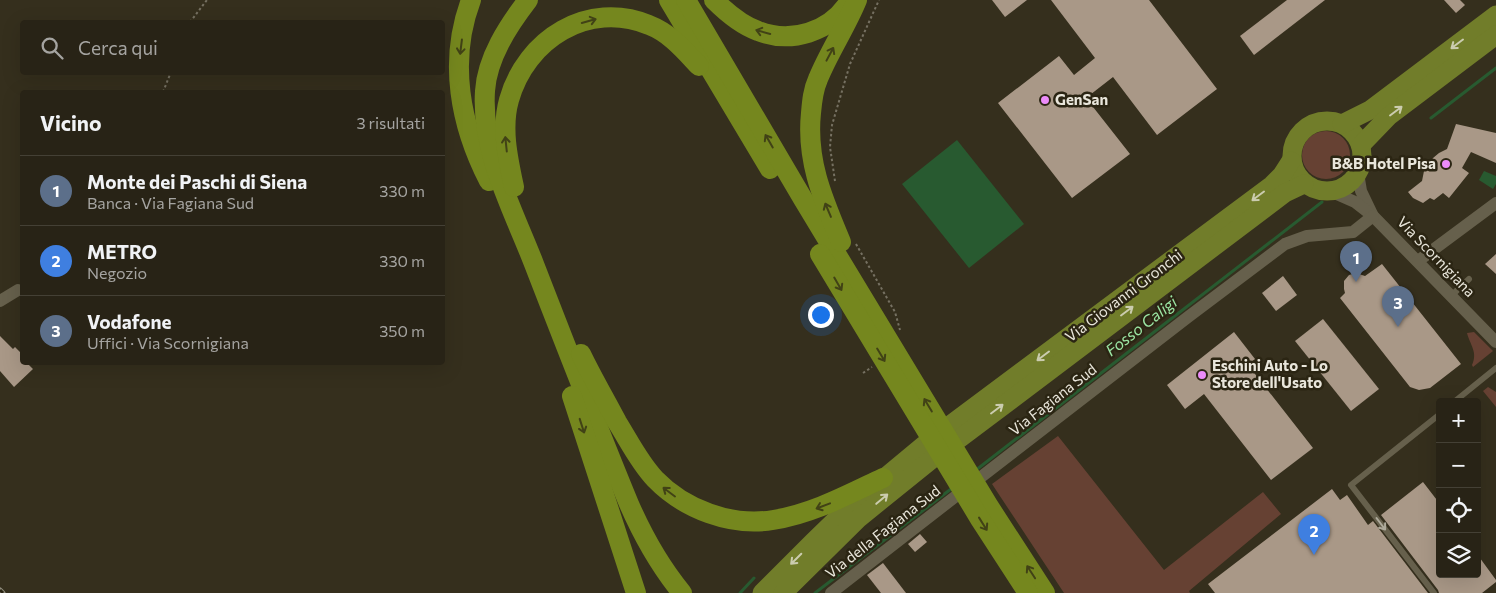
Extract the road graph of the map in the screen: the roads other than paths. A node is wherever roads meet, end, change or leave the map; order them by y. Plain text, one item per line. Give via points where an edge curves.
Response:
1 (471, 0) edge
2 (669, 0) edge
3 (686, 0) edge
4 (714, 0) edge
5 (850, 0) edge
6 (857, 0) edge
7 (526, 3) edge
8 (1496, 15) edge
9 (1496, 35) edge
10 (736, 114) junction
11 (1342, 124) junction
12 (1361, 145) junction
13 (1292, 161) junction
14 (1358, 173) junction
15 (1304, 184) junction
16 (1330, 191) junction
17 (1496, 203) edge
18 (1373, 216) junction
19 (526, 243) junction
20 (1418, 261) junction
21 (1469, 279) dead end
22 (857, 288) junction
23 (18, 290) dead end
24 (546, 295) junction
25 (1451, 296) junction
26 (0, 301) edge
27 (862, 310) junction
28 (1496, 342) edge
29 (1496, 368) edge
30 (1459, 398) edge
31 (1436, 417) edge
32 (980, 477) dead end
33 (883, 478) junction
34 (956, 496) dead end
35 (1012, 555) junction
36 (636, 593) edge
37 (682, 593) edge
38 (762, 593) edge
39 (783, 593) edge
40 (831, 593) edge
41 (1028, 593) edge
42 (1045, 593) edge
43 (1434, 593) edge

1 -> 19 highway via 460,53 460,96 464,117 484,171 505,212
2 - 10 highway
22 -> 3 highway
5 -> 4 highway via 838,16 818,30 788,36 758,32
22 -> 6 highway via 818,186 810,126 815,87
7 - 19 highway via 510,25 491,63 484,115 492,156
8 -> 11 main road via 1370,110
12 -> 9 main road via 1389,116
19 -> 10 highway via 510,169 506,120 509,101 521,72 548,39 602,17 650,25 677,42
10 -> 27 highway
11 - 12 main road via 1353,131
11 - 13 main road via 1328,120 1308,126 1294,141
12 - 14 main road
13 - 15 main road
13 -> 15 main road, Via Giovanni Gronchi via 1272,185 954,432 1285,193
14 - 16 main road via 1344,186
14 - 18 street, Via Scornigiana via 1361,191
15 - 16 main road
16 - 18 street, Via Scornigiana via 1355,202
17 - 20 street
18 - 20 street, Via Scornigiana
18 - 32 street, Via Fagiana Sud via 1353,232 1307,236 1280,247
19 - 24 highway
20 - 25 street, Via Scornigiana
21 - 25 lane
22 - 27 highway
23 - 26 street
33 -> 24 highway via 825,505 765,521 724,518 688,504 661,485 639,459
24 -> 36 highway via 554,346
24 - 37 highway via 635,518 653,553
25 - 28 street, Via Scornigiana
27 - 35 highway via 988,505
29 - 30 lane
31 -> 43 lane via 1351,485
33 -> 38 main road
39 -> 33 main road via 928,452
34 - 40 street, Via della Fagiana Sud
35 - 41 highway
42 -> 35 highway

